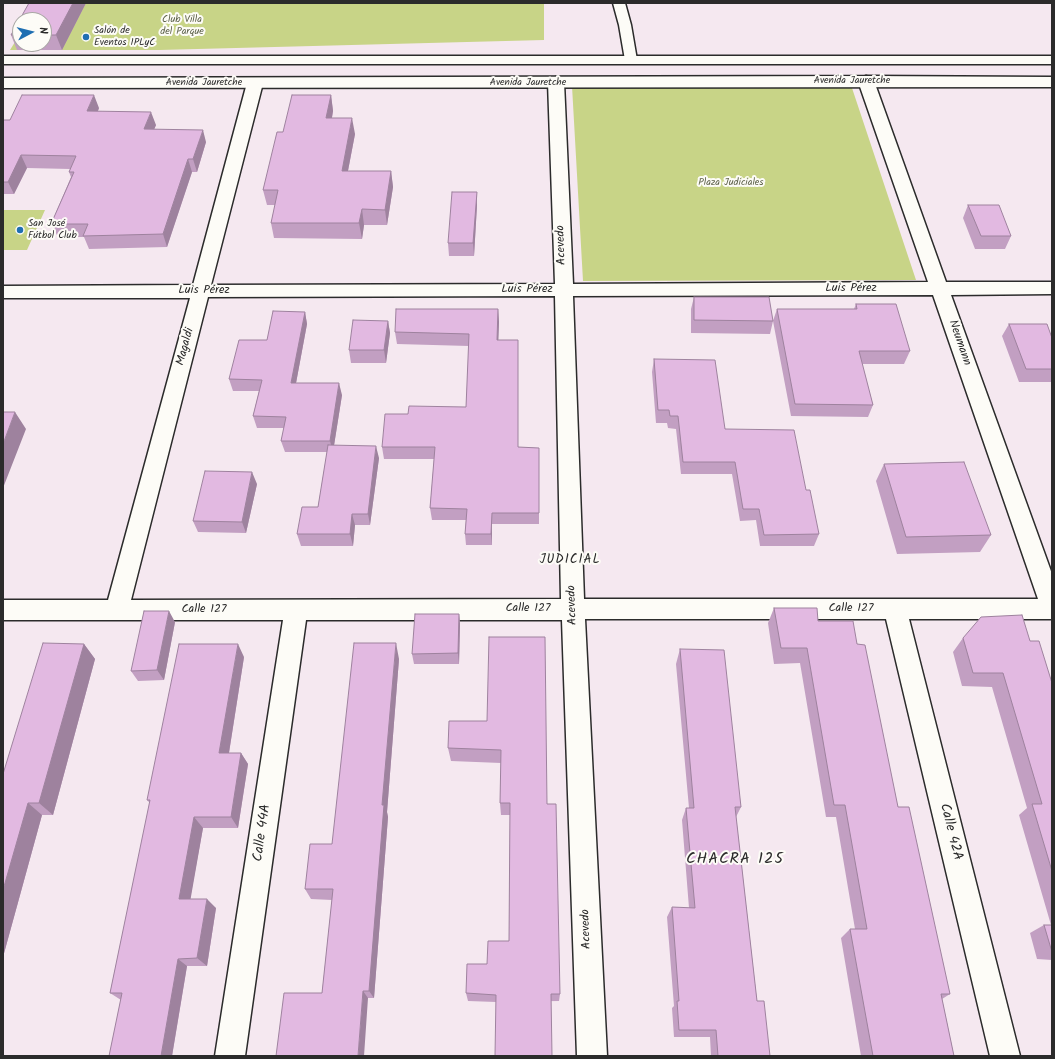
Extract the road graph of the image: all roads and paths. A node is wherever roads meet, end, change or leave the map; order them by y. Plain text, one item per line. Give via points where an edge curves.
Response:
1 (619, 3) edge
2 (3, 60) edge
3 (631, 60) junction
4 (1052, 60) edge
5 (866, 81) junction
6 (556, 82) junction
7 (1052, 82) edge
8 (3, 83) edge
9 (255, 83) junction
10 (1052, 288) edge
11 (940, 289) junction
12 (564, 290) junction
13 (201, 291) junction
14 (3, 292) edge
15 (1052, 606) edge
16 (573, 609) junction
17 (895, 609) junction
18 (1052, 609) edge
19 (3, 610) edge
20 (118, 610) junction
21 (296, 610) junction
22 (230, 1056) edge
23 (592, 1056) edge
24 (1005, 1056) edge

1 - 3 lane
2 - 3 street, Avenida Jauretche
3 - 4 street, Avenida Jauretche
5 - 6 street, Avenida Jauretche
5 - 7 street, Avenida Jauretche
5 - 11 street, Neumann
6 - 9 street, Avenida Jauretche
6 - 12 street, Acevedo
8 - 9 street, Avenida Jauretche
9 - 13 street, Magaldi
10 - 11 street, Luis Pérez
11 - 12 street, Luis Pérez
11 - 15 street, Neumann
12 - 13 street, Luis Pérez
12 - 16 street, Acevedo
13 - 14 street, Luis Pérez
13 - 20 street, Magaldi
16 - 17 street, Calle 127
16 - 21 street, Calle 127
16 - 23 street, Acevedo
17 - 18 street, Calle 127
17 - 24 street, Calle 42A
19 - 20 street, Calle 127
20 - 21 street, Calle 127
21 - 22 street, Calle 44A

